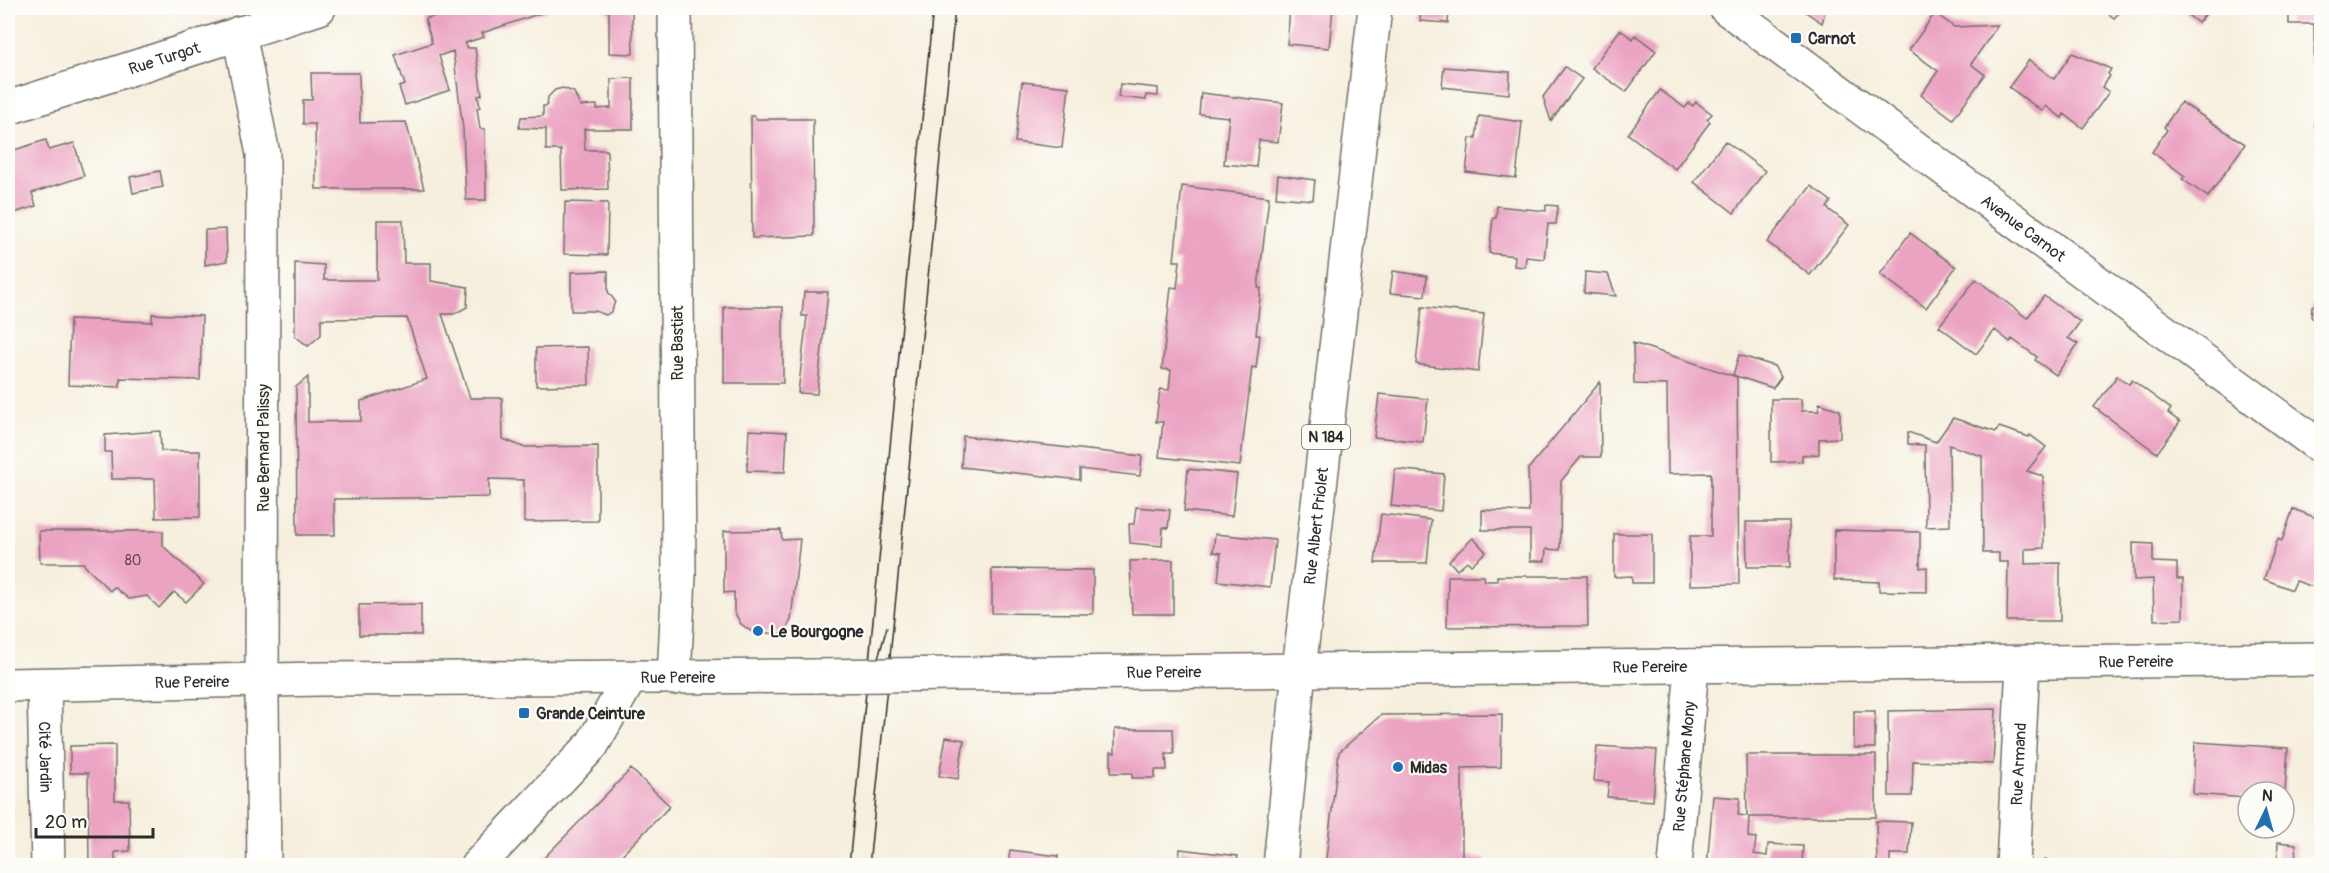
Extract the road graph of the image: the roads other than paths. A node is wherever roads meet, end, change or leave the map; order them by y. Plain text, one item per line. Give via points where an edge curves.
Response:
1 (319, 8) edge
2 (675, 8) edge
3 (1375, 8) edge
4 (1726, 8) edge
5 (239, 33) junction
6 (8, 108) edge
7 (2322, 448) edge
8 (2322, 659) edge
9 (2023, 663) junction
10 (1692, 666) junction
11 (1299, 670) junction
12 (630, 678) junction
13 (674, 678) junction
14 (262, 680) junction
15 (8, 685) edge
16 (44, 685) junction
17 (48, 866) edge
18 (264, 866) edge
19 (477, 866) edge
20 (1280, 866) edge
21 (1676, 866) edge
22 (2013, 866) edge

1 - 5 street, Rue Turgot
2 - 13 street, Rue Bastiat via 679,576
3 - 11 street, Rue Albert Priolet / N 184
4 - 7 street, Avenue Carnot
5 - 6 street, Rue Turgot
5 - 14 street, Rue Bernard Palissy via 263,154
8 - 9 street, Rue Pereire
9 - 10 street, Rue Pereire
9 - 22 street, Rue Armand
10 - 11 street, Rue Pereire
10 - 21 street, Rue Stéphane Mony
11 - 13 street, Rue Pereire, bridge
11 - 20 street, Rue Albert Priolet / N 184
12 - 13 street, Rue Pereire
12 - 14 street, Rue Pereire
12 - 19 street via 592,745
14 - 16 street, Rue Pereire
14 - 18 street, Rue Bernard Palissy
15 - 16 street, Rue Pereire
16 - 17 street, Cité Jardin

